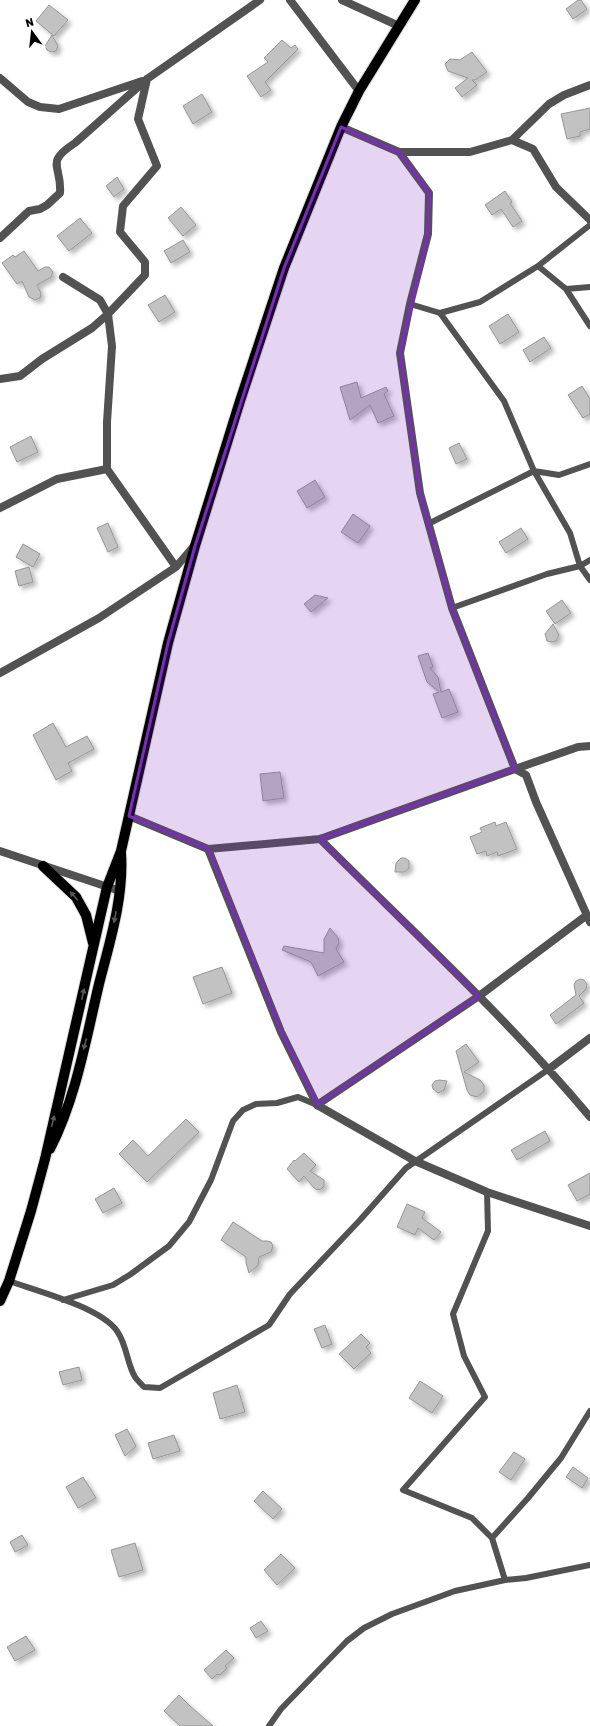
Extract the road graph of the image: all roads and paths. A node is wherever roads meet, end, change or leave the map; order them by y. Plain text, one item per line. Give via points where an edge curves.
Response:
1 (260, 0) edge
2 (290, 0) edge
3 (342, 0) edge
4 (415, 0) edge
5 (399, 26) junction
6 (0, 78) edge
7 (147, 79) junction
8 (590, 85) edge
9 (359, 91) junction
10 (341, 127) junction
11 (512, 140) junction
12 (399, 152) junction
13 (590, 220) edge
14 (590, 225) edge
15 (0, 238) edge
16 (538, 266) junction
17 (62, 277) dead end
18 (590, 287) edge
19 (566, 289) junction
20 (410, 304) junction
21 (440, 313) junction
22 (108, 314) junction
23 (590, 326) edge
24 (0, 379) edge
25 (590, 464) edge
26 (107, 469) junction
27 (534, 471) junction
28 (0, 508) edge
29 (428, 524) junction
30 (195, 546) junction
31 (590, 560) edge
32 (580, 566) junction
33 (176, 567) junction
34 (590, 580) edge
35 (452, 608) junction
36 (0, 673) edge
37 (590, 746) edge
38 (515, 769) junction
39 (129, 816) junction
40 (320, 839) junction
41 (208, 849) junction
42 (0, 851) edge
43 (121, 851) junction
44 (43, 866) junction
45 (107, 887) junction
46 (120, 891) junction
47 (588, 918) edge
48 (93, 944) junction
49 (479, 996) junction
50 (590, 1038) edge
51 (549, 1069) junction
52 (317, 1105) junction
53 (590, 1117) edge
54 (45, 1159) junction
55 (415, 1162) junction
56 (487, 1192) junction
57 (590, 1226) edge
58 (9, 1281) junction
59 (63, 1300) junction
60 (0, 1301) edge
61 (590, 1411) edge
62 (492, 1538) junction
63 (590, 1565) edge
64 (505, 1580) junction
65 (270, 1726) edge

1 - 7 street
2 - 9 street
3 - 5 street
4 - 5 main road
5 - 9 main road
6 - 7 street via 28,102 40,107 59,109
7 - 15 street via 57,158 56,165 61,182 60,193 56,199 40,209 29,211
7 - 22 street via 138,119 158,166 122,206 120,232 145,262 145,275
8 - 11 street via 549,104
9 - 10 main road
10 - 12 street
10 - 30 main road via 284,268
11 - 12 street via 470,152
11 - 13 street via 533,149 556,187
12 - 20 street via 429,193 428,234
14 - 16 lane
16 - 19 lane
16 - 21 lane via 480,302
17 - 22 street via 100,300
18 - 19 lane
19 - 23 lane
20 - 21 lane
20 - 29 street via 400,353 420,494
21 - 27 lane via 504,401
22 - 24 street via 92,328 20,376
22 - 26 street via 112,346
25 - 27 lane via 559,475
26 - 28 street via 57,479
26 - 33 street
27 - 29 lane
27 - 32 lane via 570,533
29 - 35 street
30 - 33 street
30 - 39 main road via 168,643
31 - 32 lane
32 - 34 lane
32 - 35 lane via 547,574
33 - 36 street via 99,618
35 - 38 street
37 - 38 street via 578,747
38 - 40 street
38 - 47 street via 526,775
39 - 41 street
39 - 43 main road
40 - 41 street
40 - 49 street
41 - 52 street via 281,1032
42 - 44 street
43 - 45 main road
43 - 46 main road
44 - 45 street
48 -> 44 main road via 86,916 76,897
45 - 46 street
45 - 48 main road
46 -> 54 main road via 74,1084 59,1132
47 - 49 street
54 -> 48 main road
49 - 51 street
49 - 52 street
50 - 51 street
51 - 53 street
51 - 55 lane
52 - 55 street
52 - 59 lane via 298,1097 277,1103 256,1104 243,1110 233,1121 211,1180 189,1222 169,1246 113,1285
54 - 58 main road
55 - 56 street
55 - 59 lane via 406,1168 290,1294 269,1324 160,1388 144,1387 135,1377 117,1331 101,1317
56 - 57 street
56 - 62 lane via 488,1231 453,1314 464,1356 485,1397 403,1490 472,1518
58 - 59 lane
58 - 60 main road
61 - 62 lane via 561,1458
62 - 64 lane
63 - 64 lane
64 - 65 lane via 455,1591 392,1614 364,1628 347,1641 281,1709

